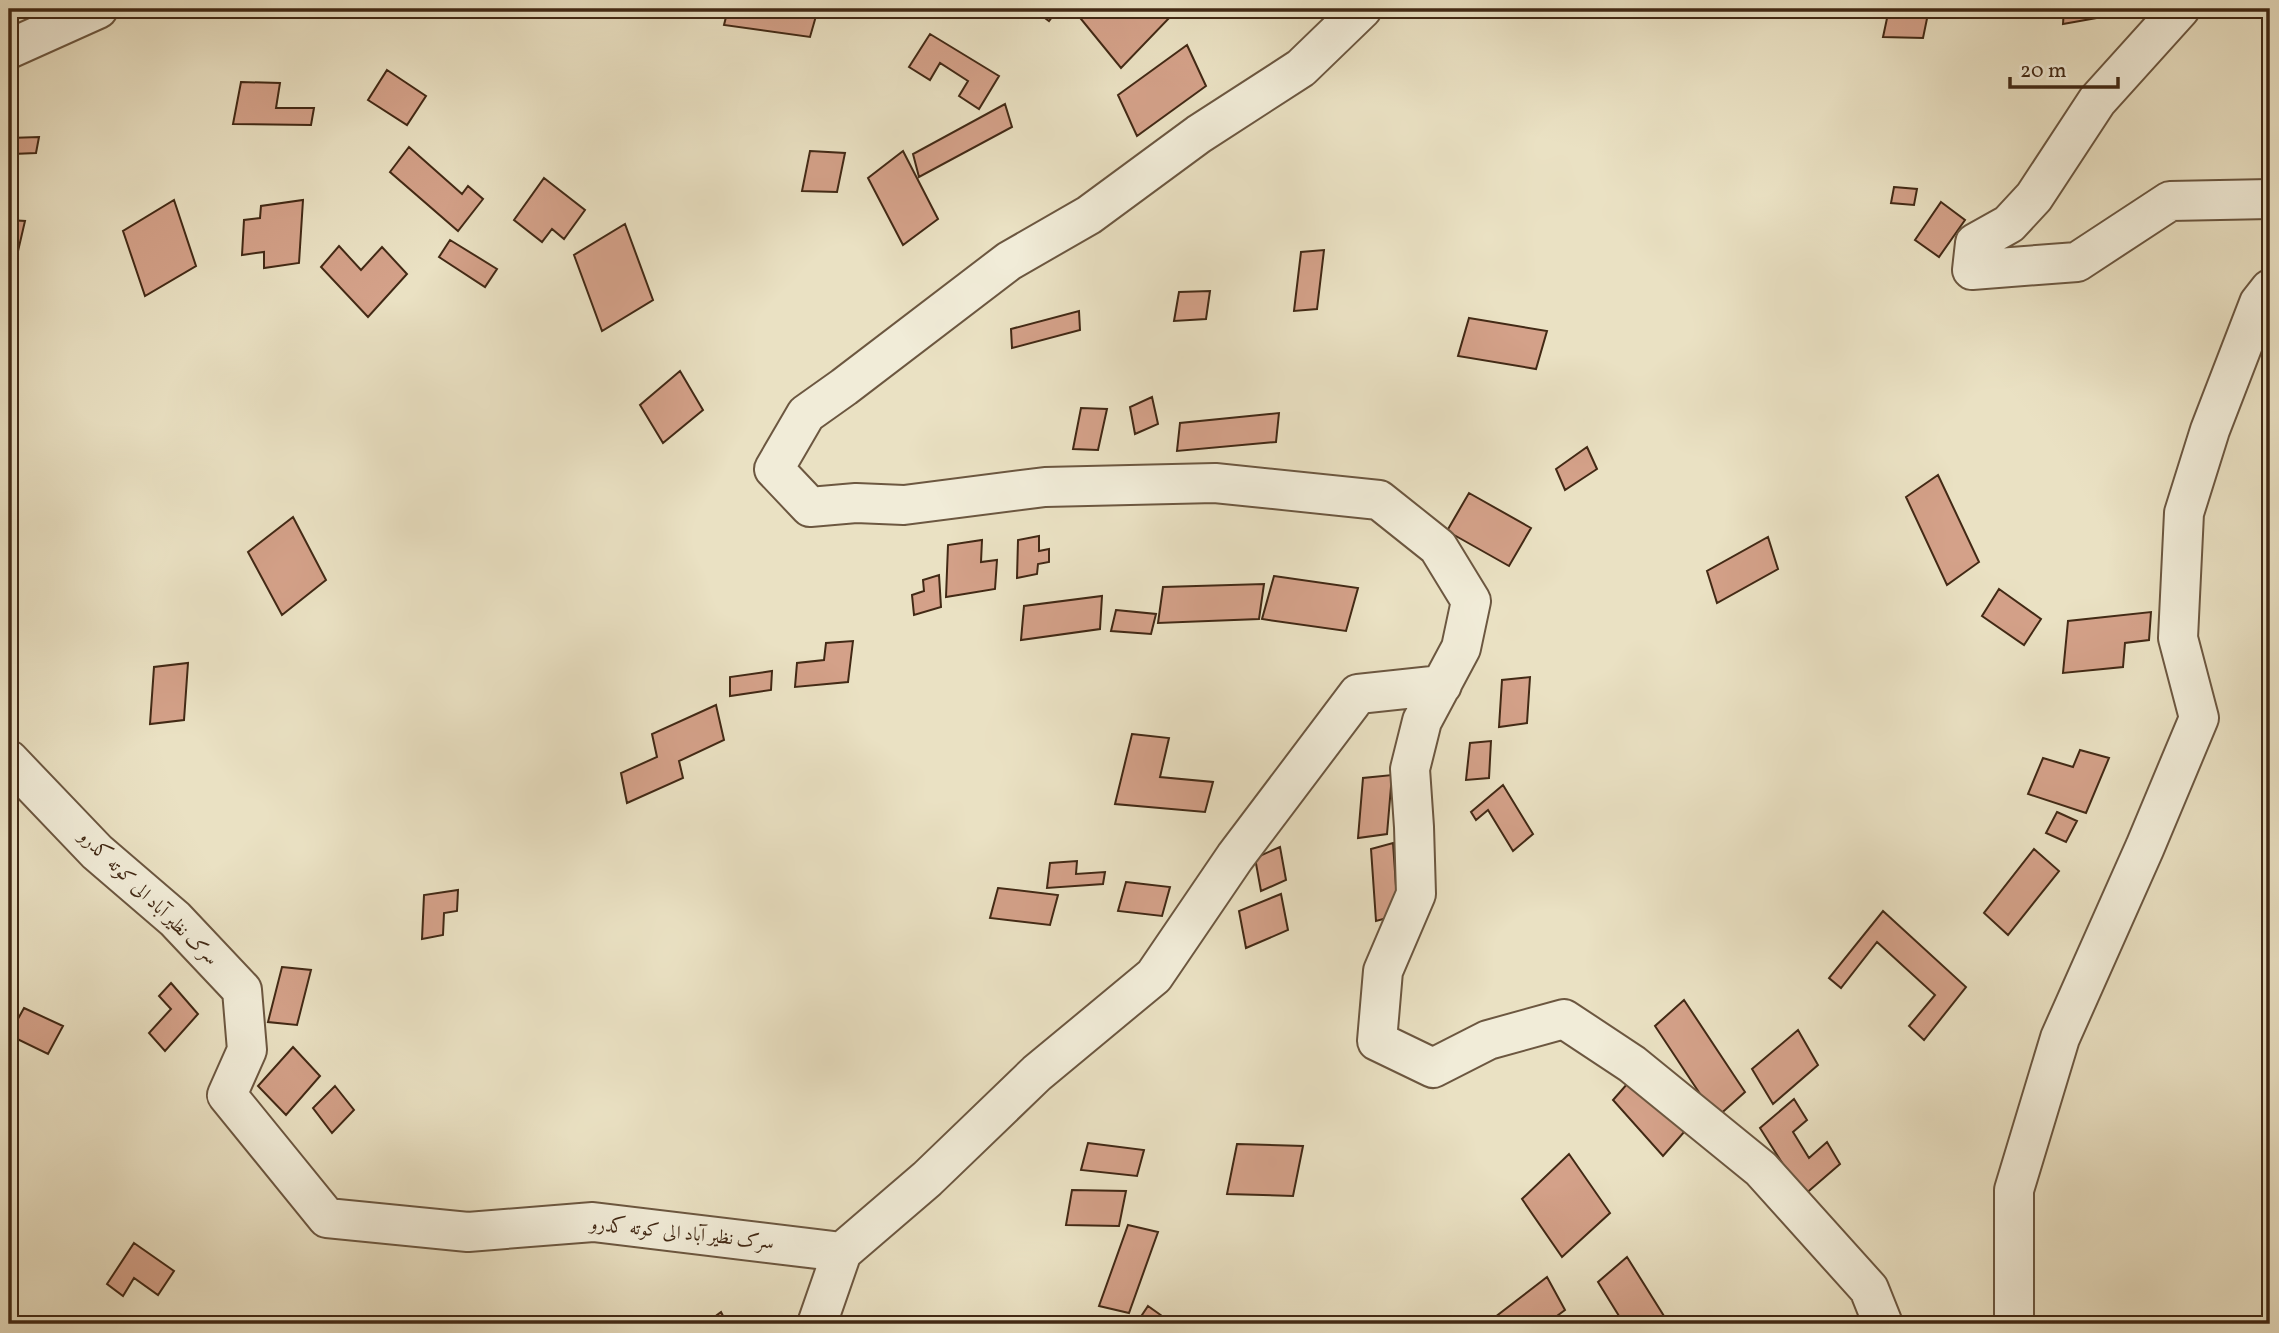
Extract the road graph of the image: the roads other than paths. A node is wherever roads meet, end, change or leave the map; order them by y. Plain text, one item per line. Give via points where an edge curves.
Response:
1 (99, 9) edge
2 (1362, 9) edge
3 (2180, 9) edge
4 (9, 49) edge
5 (2270, 199) edge
6 (2270, 289) edge
7 (1442, 685) junction
8 (9, 760) edge
9 (842, 1252) junction
10 (817, 1324) edge
11 (1884, 1324) edge
12 (2014, 1324) edge

1 - 4 street
2 - 7 street via 1301,68 1199,134 1089,215 1009,261 806,414 774,469 810,507 904,505 1045,487 1215,483 1379,500 1438,547 1471,601 1461,648
3 - 5 street via 2097,100 2034,197 2009,224 1975,243 1972,270 2077,262 2169,201
6 - 12 street via 2259,303 2214,418 2184,513 2178,638 2199,718 2060,1038 2014,1190
7 - 9 street via 1358,694 1235,857 1154,976 1037,1073 928,1179
7 - 11 street via 1422,721 1410,769 1416,894 1383,971 1377,1041 1433,1068 1488,1040 1564,1019 1632,1064 1761,1169 1869,1289
8 - 9 street, سرک نظیر آباد الی کوته کدرو via 97,852 175,919 242,990 247,1050 227,1095 327,1219 468,1232 593,1222
9 - 10 street

